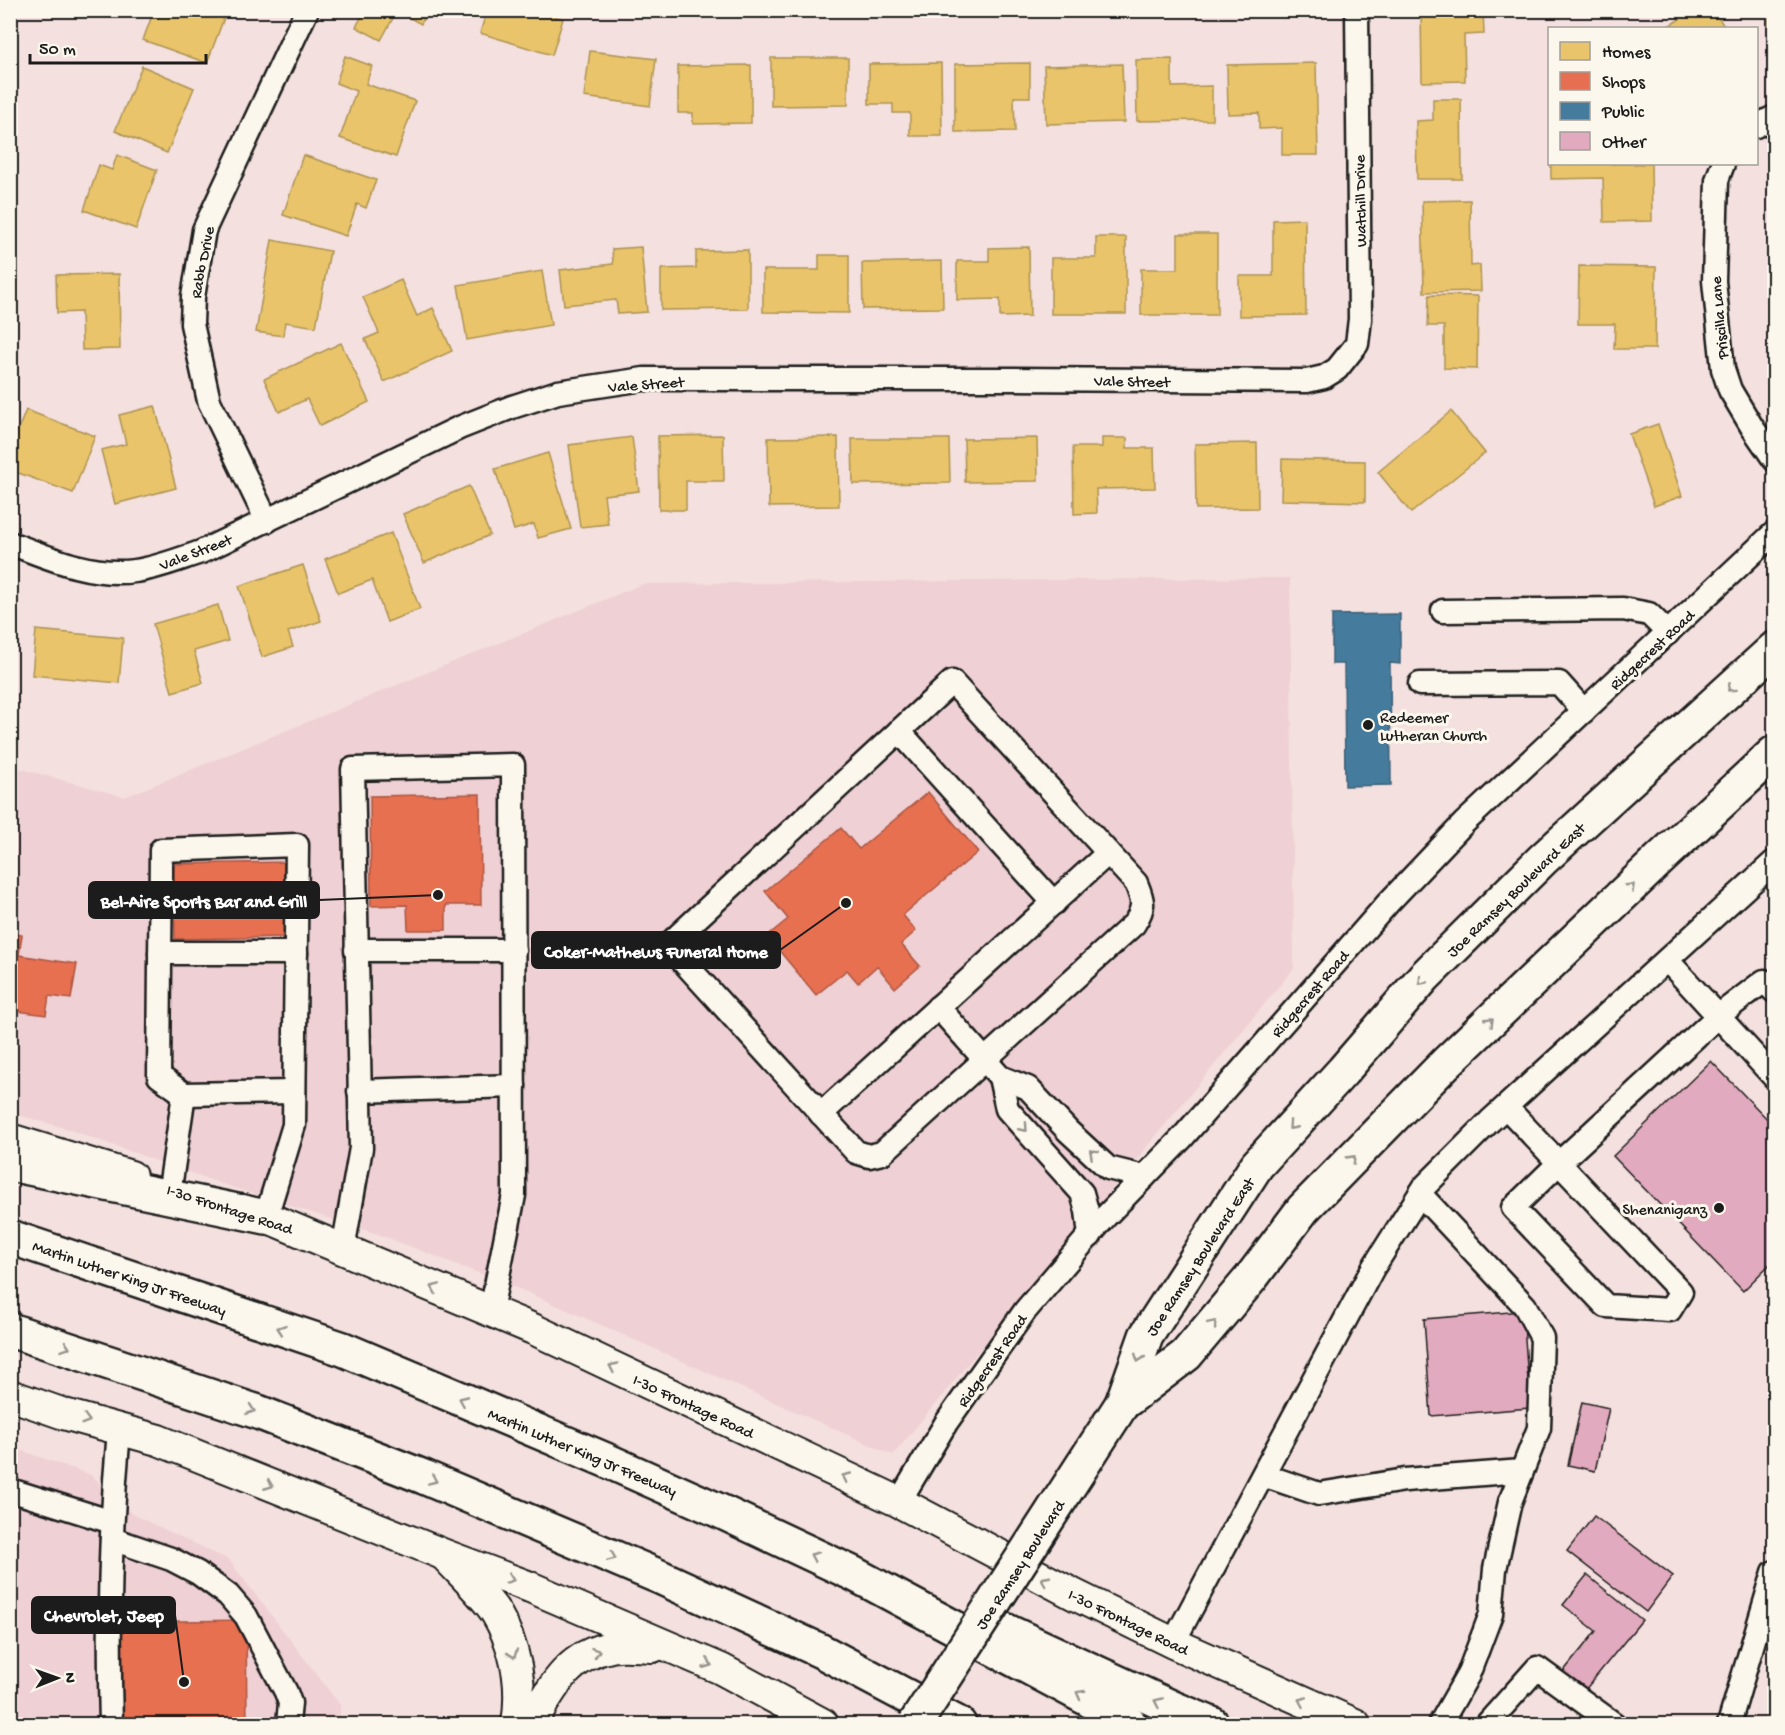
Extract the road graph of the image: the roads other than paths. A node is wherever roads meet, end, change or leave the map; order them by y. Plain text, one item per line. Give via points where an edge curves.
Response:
1 (307, 10) edge
2 (1357, 10) edge
3 (1774, 117) edge
4 (1758, 125) edge
5 (1724, 165) edge
6 (1324, 377) joint
7 (1774, 459) edge
8 (267, 521) junction
9 (1774, 533) edge
10 (10, 543) edge
11 (1443, 611) dead end
12 (1668, 633) junction
13 (1774, 649) edge
14 (1420, 684) dead end
15 (1584, 711) junction
16 (899, 731) junction
17 (1774, 753) edge
18 (1108, 853) junction
19 (1774, 862) edge
20 (1054, 903) junction
21 (356, 950) junction
22 (514, 950) junction
23 (160, 953) junction
24 (296, 953) junction
25 (1667, 960) junction
26 (1774, 991) edge
27 (938, 1007) junction
28 (1718, 1016) junction
29 (985, 1060) junction
30 (1000, 1077) junction
31 (1774, 1077) edge
32 (514, 1086) junction
33 (359, 1091) junction
34 (294, 1092) junction
35 (184, 1094) junction
36 (1506, 1107) junction
37 (821, 1114) junction
38 (10, 1139) edge
39 (1559, 1163) junction
40 (10, 1164) edge
41 (1144, 1177) junction
42 (170, 1188) junction
43 (1420, 1194) junction
44 (267, 1217) junction
45 (1090, 1236) junction
46 (10, 1237) edge
47 (343, 1249) junction
48 (491, 1311) junction
49 (10, 1330) edge
50 (10, 1395) edge
51 (1122, 1404) junction
52 (119, 1430) junction
53 (1522, 1471) junction
54 (1263, 1475) junction
55 (10, 1490) edge
56 (899, 1502) junction
57 (112, 1531) junction
58 (445, 1555) junction
59 (1774, 1572) edge
60 (854, 1574) junction
61 (1173, 1643) junction
62 (668, 1648) junction
63 (291, 1724) edge
64 (111, 1725) edge
65 (517, 1725) edge
66 (531, 1725) edge
67 (823, 1725) edge
68 (915, 1725) edge
69 (959, 1725) edge
70 (1130, 1725) edge
71 (1212, 1725) edge
72 (1355, 1725) edge
73 (1440, 1725) edge
74 (1487, 1725) edge
75 (1614, 1725) edge
76 (1729, 1725) edge

1 - 8 street, Rabb Drive via 204,230 192,297 192,324 210,401
2 - 6 street, Watchill Drive via 1360,320 1357,344 1337,369
3 - 4 street
5 - 7 street, Priscilla Lane via 1717,180 1714,281 1723,369 1730,390
6 - 8 street, Vale Street via 1260,382 644,379 558,392 512,406
8 - 10 street, Vale Street via 201,552 132,571 98,570 58,562
9 - 12 street, Ridgecrest Road
11 - 12 street via 1623,609 1649,614
12 - 15 street, Ridgecrest Road
13 -> 51 highway, Joe Ramsey Boulevard East via 1544,859 1433,969 1257,1165 1146,1336
14 - 15 street via 1559,683
15 - 41 street, Ridgecrest Road via 1464,823 1388,903
16 - 18 street via 952,681
16 - 20 street
16 - 37 street via 668,945
51 -> 17 highway via 1186,1355 1303,1209 1446,1063
18 - 20 street
18 - 29 street via 1137,883 1142,911 1134,924
19 - 25 street
20 - 27 street
21 - 22 street
21 - 22 street via 353,769 513,765
21 - 33 street
22 - 32 street
23 - 24 street
23 - 24 street via 161,850 297,845
23 - 35 street via 159,1076
24 - 34 street
25 - 28 street
25 - 36 street
26 - 28 street via 1764,981
27 - 29 street
27 - 37 street
28 - 31 street
28 - 39 street
29 - 30 street
29 - 37 street via 882,1153 869,1156 856,1152
41 -> 30 street via 1108,1168 1028,1088
30 -> 45 street via 1007,1109 1082,1192
32 - 33 street
32 - 48 street via 514,1195
33 - 47 street via 360,1148
34 - 35 street
34 - 44 street via 294,1125
35 - 42 street
36 - 39 street
36 - 43 street
38 - 42 main road, I-30 Frontage Road
39 - 39 street via 1681,1292 1670,1310 1606,1306 1513,1208
40 - 44 highway
41 - 45 street, Ridgecrest Road
42 - 44 main road, I-30 Frontage Road
43 - 53 street via 1525,1306 1542,1338 1539,1428
43 - 54 street via 1373,1268
44 - 47 main road, I-30 Frontage Road
45 - 56 street, Ridgecrest Road via 1025,1311 946,1423
60 -> 46 highway, Martin Luther King Jr Freeway via 629,1470 343,1349
48 -> 47 main road, I-30 Frontage Road
56 -> 48 main road, I-30 Frontage Road
49 -> 69 highway via 258,1412 424,1476 821,1650
50 -> 52 main road
51 - 68 highway, Joe Ramsey Boulevard, bridge
52 - 57 street
52 -> 58 main road via 158,1440
53 - 54 street via 1406,1480 1319,1494
53 - 73 street via 1510,1502 1495,1569 1491,1614 1468,1675
54 - 61 street
55 - 57 street
61 -> 56 main road, I-30 Frontage Road
57 - 63 street via 198,1573 228,1595 246,1616 286,1692
57 - 64 street
58 -> 62 main road via 530,1587
58 -> 65 main road via 495,1612 516,1658 520,1705
59 - 76 street
70 -> 60 highway, Martin Luther King Jr Freeway via 1088,1698
71 -> 60 highway via 927,1593
72 -> 61 main road, I-30 Frontage Road
66 -> 62 main road via 557,1680 580,1658 612,1646
62 -> 67 main road via 722,1669
74 - 75 street via 1537,1668

